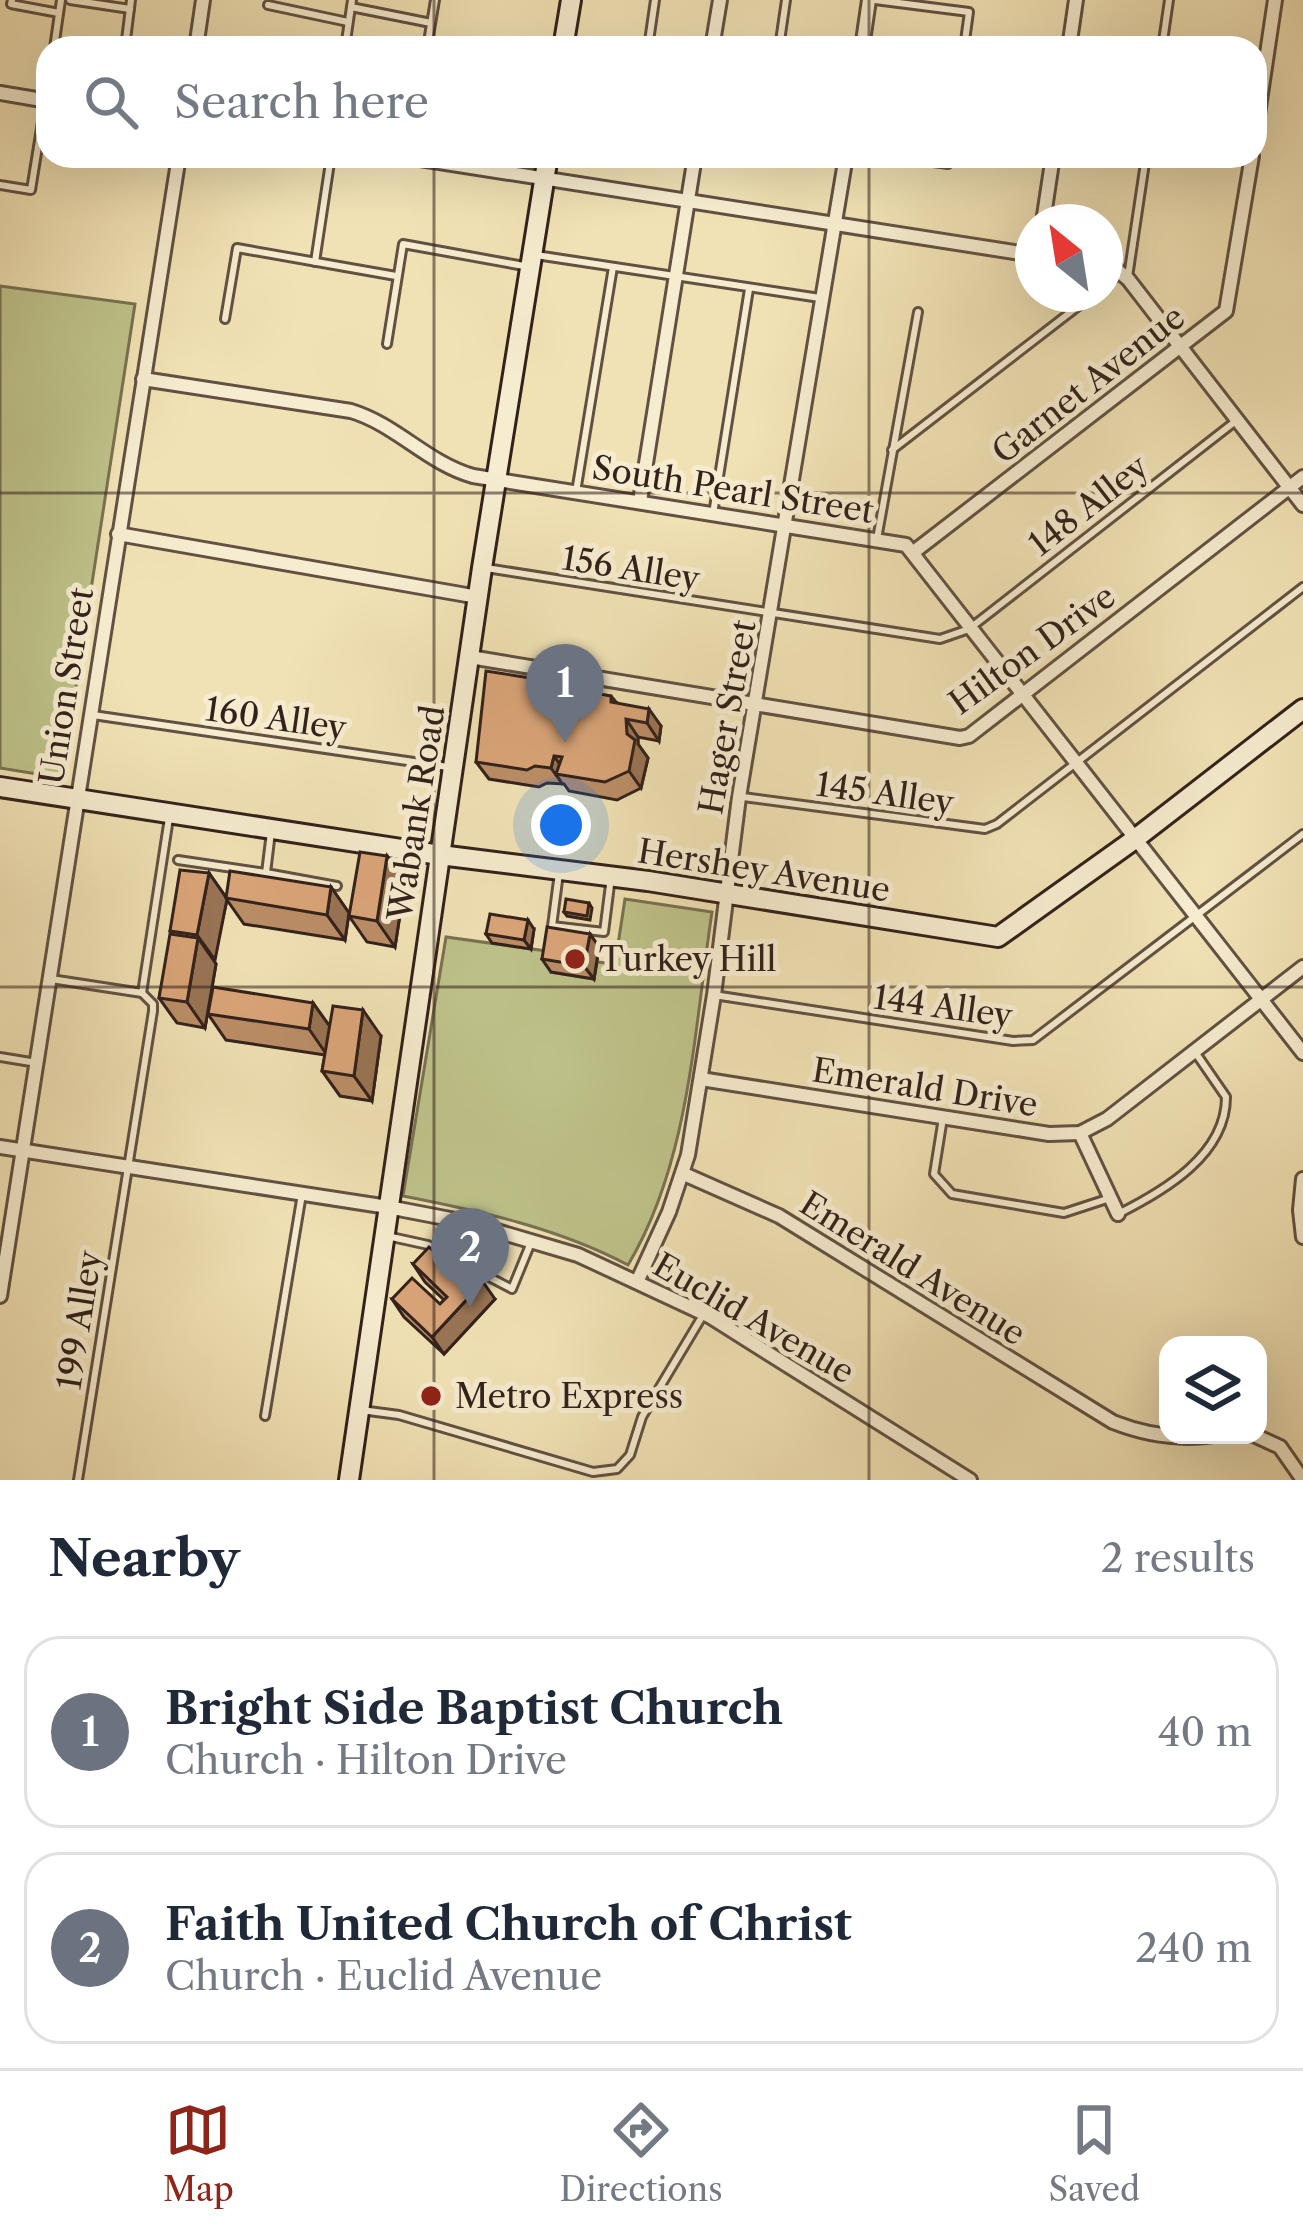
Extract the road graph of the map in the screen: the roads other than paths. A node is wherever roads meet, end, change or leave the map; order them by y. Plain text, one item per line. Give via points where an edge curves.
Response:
1 (12, 0) edge
2 (66, 0) edge
3 (203, 0) edge
4 (435, 0) edge
5 (571, 0) edge
6 (655, 0) edge
7 (720, 0) edge
8 (786, 0) edge
9 (872, 0) edge
10 (1076, 0) edge
11 (1169, 0) edge
12 (1275, 0) edge
13 (351, 3) edge
14 (130, 5) edge
15 (268, 5) dead end
16 (59, 13) junction
17 (348, 22) junction
18 (431, 22) junction
19 (56, 36) edge
20 (126, 36) edge
21 (198, 36) edge
22 (346, 36) edge
23 (429, 36) edge
24 (564, 36) edge
25 (650, 36) edge
26 (714, 36) edge
27 (781, 36) edge
28 (864, 36) edge
29 (966, 36) edge
30 (1071, 36) edge
31 (1164, 36) edge
32 (1267, 54) edge
33 (0, 93) edge
34 (36, 95) edge
35 (36, 160) edge
36 (177, 168) edge
37 (329, 168) edge
38 (480, 168) edge
39 (546, 168) edge
40 (693, 168) edge
41 (844, 168) edge
42 (1051, 168) edge
43 (1144, 168) edge
44 (1250, 168) edge
45 (545, 178) junction
46 (0, 185) edge
47 (688, 201) junction
48 (1046, 204) edge
49 (835, 224) junction
50 (1015, 253) edge
51 (534, 261) junction
52 (315, 262) junction
53 (614, 267) junction
54 (676, 275) junction
55 (396, 276) junction
56 (1124, 276) joint
57 (749, 289) junction
58 (824, 298) junction
59 (918, 312) dead end
60 (1071, 312) edge
61 (225, 320) dead end
62 (387, 344) dead end
63 (1181, 347) junction
64 (143, 380) junction
65 (1237, 420) junction
66 (892, 450) junction
67 (1303, 477) edge
68 (496, 480) junction
69 (1289, 488) junction
70 (576, 492) junction
71 (640, 501) junction
72 (1303, 505) edge
73 (713, 514) junction
74 (784, 525) junction
75 (118, 534) junction
76 (877, 539) junction
77 (915, 551) junction
78 (482, 568) junction
79 (1303, 587) edge
80 (478, 598) junction
81 (772, 614) junction
82 (969, 628) junction
83 (470, 657) junction
84 (1021, 695) junction
85 (756, 704) junction
86 (1303, 710) edge
87 (90, 714) junction
88 (1075, 764) junction
89 (455, 768) junction
90 (0, 787) edge
91 (739, 796) junction
92 (75, 798) junction
93 (170, 813) junction
94 (272, 829) junction
95 (1303, 834) edge
96 (1135, 839) junction
97 (440, 855) junction
98 (178, 860) dead end
99 (560, 869) junction
100 (266, 873) junction
101 (611, 876) junction
102 (338, 886) dead end
103 (727, 894) junction
104 (1197, 918) junction
105 (1303, 967) edge
106 (51, 979) junction
107 (142, 993) junction
108 (714, 995) junction
109 (1261, 1000) junction
110 (1195, 1052) junction
111 (1303, 1053) edge
112 (0, 1057) edge
113 (37, 1063) junction
114 (701, 1079) junction
115 (944, 1118) junction
116 (1080, 1132) junction
117 (0, 1147) edge
118 (23, 1150) junction
119 (127, 1167) junction
120 (684, 1174) junction
121 (1303, 1179) edge
122 (302, 1194) junction
123 (1111, 1197) junction
124 (388, 1207) junction
125 (1118, 1214) joint
126 (384, 1235) junction
127 (1303, 1237) edge
128 (532, 1240) junction
129 (638, 1280) junction
130 (0, 1296) edge
131 (704, 1314) junction
132 (358, 1410) junction
133 (265, 1416) dead end
134 (1159, 1434) edge
135 (1267, 1441) edge
136 (78, 1480) edge
137 (349, 1480) edge
138 (970, 1480) edge
139 (1303, 1480) edge

1 - 16 lane
2 - 14 lane
2 - 16 lane
3 - 21 street
4 - 18 lane
5 - 24 main road
6 - 25 lane
7 - 26 street
8 - 27 lane
9 - 28 street
9 - 29 lane via 969,12
10 - 30 street
11 - 31 lane
12 - 32 street
13 - 17 lane
13 - 18 lane
14 - 20 lane
15 - 17 lane
16 - 19 lane
17 - 22 lane
18 - 23 lane
33 - 34 street
35 - 46 lane via 31,190
36 - 64 street, Union Street
37 - 52 lane
38 - 45 street
39 - 45 main road, Wabank Road
40 - 47 street
41 - 49 street, Hager Street
42 - 48 street
43 - 56 lane
44 - 63 street, Garnet Avenue via 1228,306
45 - 47 street
45 - 51 main road, Wabank Road
47 - 49 street
47 - 54 street
49 - 50 street
49 - 58 street, Hager Street
51 - 53 lane
51 - 55 lane via 403,244
51 - 68 main road, Wabank Road
52 - 55 lane
52 - 61 lane via 237,248
53 - 54 lane
53 - 70 lane
54 - 57 lane
54 - 71 street
55 - 62 lane
56 - 63 street
57 - 58 lane
57 - 73 lane
58 - 74 street, Hager Street
59 - 66 lane
60 - 66 lane
63 - 65 street
63 - 77 street, Garnet Avenue
64 - 68 street, South Pearl Street via 351,411 456,471
64 - 75 street, Union Street
65 - 69 street
65 - 82 lane, 148 Alley
66 - 76 lane
67 - 69 street, Hilton Drive
68 - 70 street, South Pearl Street
68 - 78 main road, Wabank Road
69 - 72 street
69 - 84 street, Hilton Drive
70 - 71 street, South Pearl Street
71 - 73 street, South Pearl Street
73 - 74 street, South Pearl Street
74 - 76 street, South Pearl Street
74 - 81 street, Hager Street
75 - 80 street
75 - 87 street, Union Street
76 - 77 street, South Pearl Street
77 - 82 street, South Pearl Street
78 - 80 main road, Wabank Road
78 - 81 lane, 156 Alley
79 - 88 lane, 145 Alley
80 - 83 main road, Wabank Road
81 - 82 lane, 156 Alley via 940,639
81 - 85 street, Hager Street
82 - 84 street, South Pearl Street
83 - 85 street, Hilton Drive
83 - 89 main road, Wabank Road
84 - 85 street, Hilton Drive via 960,738
84 - 88 street, South Pearl Street
85 - 91 street, Hager Street
86 - 96 main road, Hershey Avenue
87 - 89 lane, 160 Alley
87 - 92 street, Union Street
88 - 91 lane, 145 Alley via 985,829
88 - 96 street, South Pearl Street
89 - 97 main road, Wabank Road
90 - 92 main road, Hershey Avenue
91 - 103 street, Hager Street
92 - 93 main road, Hershey Avenue
92 - 106 street, Union Street
93 - 94 main road, Hershey Avenue
93 - 107 lane, 199 Alley
94 - 97 main road, Hershey Avenue
94 - 100 lane
95 - 104 lane, 144 Alley
96 - 103 main road, Hershey Avenue via 998,937
96 - 104 street, South Pearl Street
97 - 99 main road, Hershey Avenue
97 - 124 main road, Wabank Road
98 - 100 lane
99 - 101 main road, Hershey Avenue
99 - 101 lane via 552,926 604,932
100 - 102 lane
101 - 103 main road, Hershey Avenue
103 - 108 street, Hager Street
104 - 108 lane, 144 Alley via 1026,1042
104 - 109 street, South Pearl Street
105 - 109 street, Emerald Drive
106 - 107 lane
106 - 113 street, Union Street
107 - 119 lane, 199 Alley via 153,1012
108 - 114 street, Hager Street
109 - 110 street, Emerald Drive
109 - 111 street, South Pearl Street
110 - 116 street, Emerald Drive
110 - 125 lane via 1226,1096 1225,1113 1199,1161
112 - 113 lane
113 - 118 street, Union Street
114 - 115 street, Emerald Drive
114 - 120 street, Hager Street
115 - 116 street, Emerald Drive
115 - 123 lane via 934,1174 952,1194 1064,1214
116 - 123 street
117 - 118 street, Euclid Avenue
118 - 119 street, Euclid Avenue
118 - 130 street, Union Street
119 - 122 street, Euclid Avenue
119 - 136 lane, 199 Alley
120 - 129 street, Hager Street
120 - 134 street, Emerald Avenue via 779,1216 1108,1419
121 - 127 street
122 - 124 street, Euclid Avenue
122 - 133 lane
123 - 125 street
124 - 126 main road, Wabank Road
124 - 128 street, Euclid Avenue
126 - 128 lane via 428,1245 512,1289
126 - 132 main road, Wabank Road
128 - 129 street, Euclid Avenue
129 - 131 street, Euclid Avenue
131 - 132 lane via 617,1469 593,1472
131 - 138 street, Euclid Avenue
132 - 137 main road, Wabank Road
135 - 139 street

